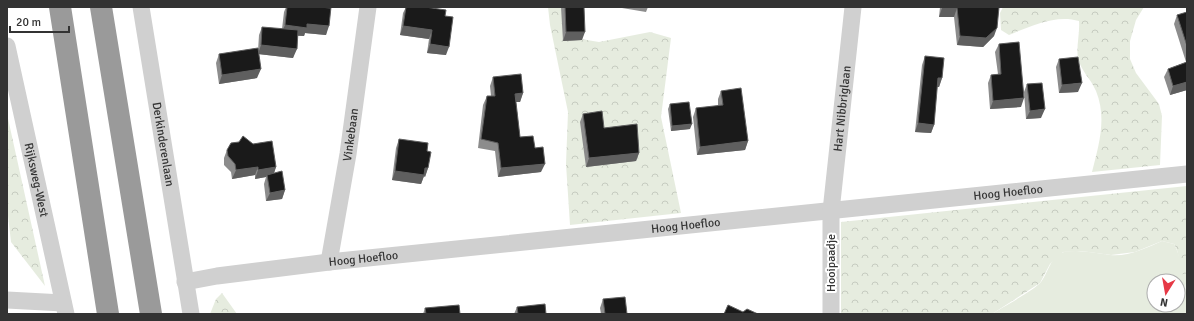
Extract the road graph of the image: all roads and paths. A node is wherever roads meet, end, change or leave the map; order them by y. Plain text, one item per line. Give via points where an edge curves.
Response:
1 (60, 7) edge
2 (101, 7) edge
3 (141, 7) edge
4 (368, 7) edge
5 (853, 7) edge
6 (7, 46) edge
7 (1187, 174) edge
8 (831, 211) junction
9 (329, 262) junction
10 (186, 282) junction
11 (7, 300) edge
12 (65, 308) edge
13 (108, 314) edge
14 (151, 314) edge
15 (191, 314) edge
16 (831, 314) edge

1 - 13 highway
2 - 14 highway
3 - 10 street, Derkinderenlaan
4 - 9 street, Vinkebaan via 348,154
5 - 8 street, Hart Nibbriglaan
6 - 12 street, Rijksweg-West
7 - 8 street, Hoog Hoefloo
8 - 9 street, Hoog Hoefloo
8 - 16 street, Hooipaadje
9 - 10 street, Hoog Hoefloo
10 - 15 street
11 - 12 street

